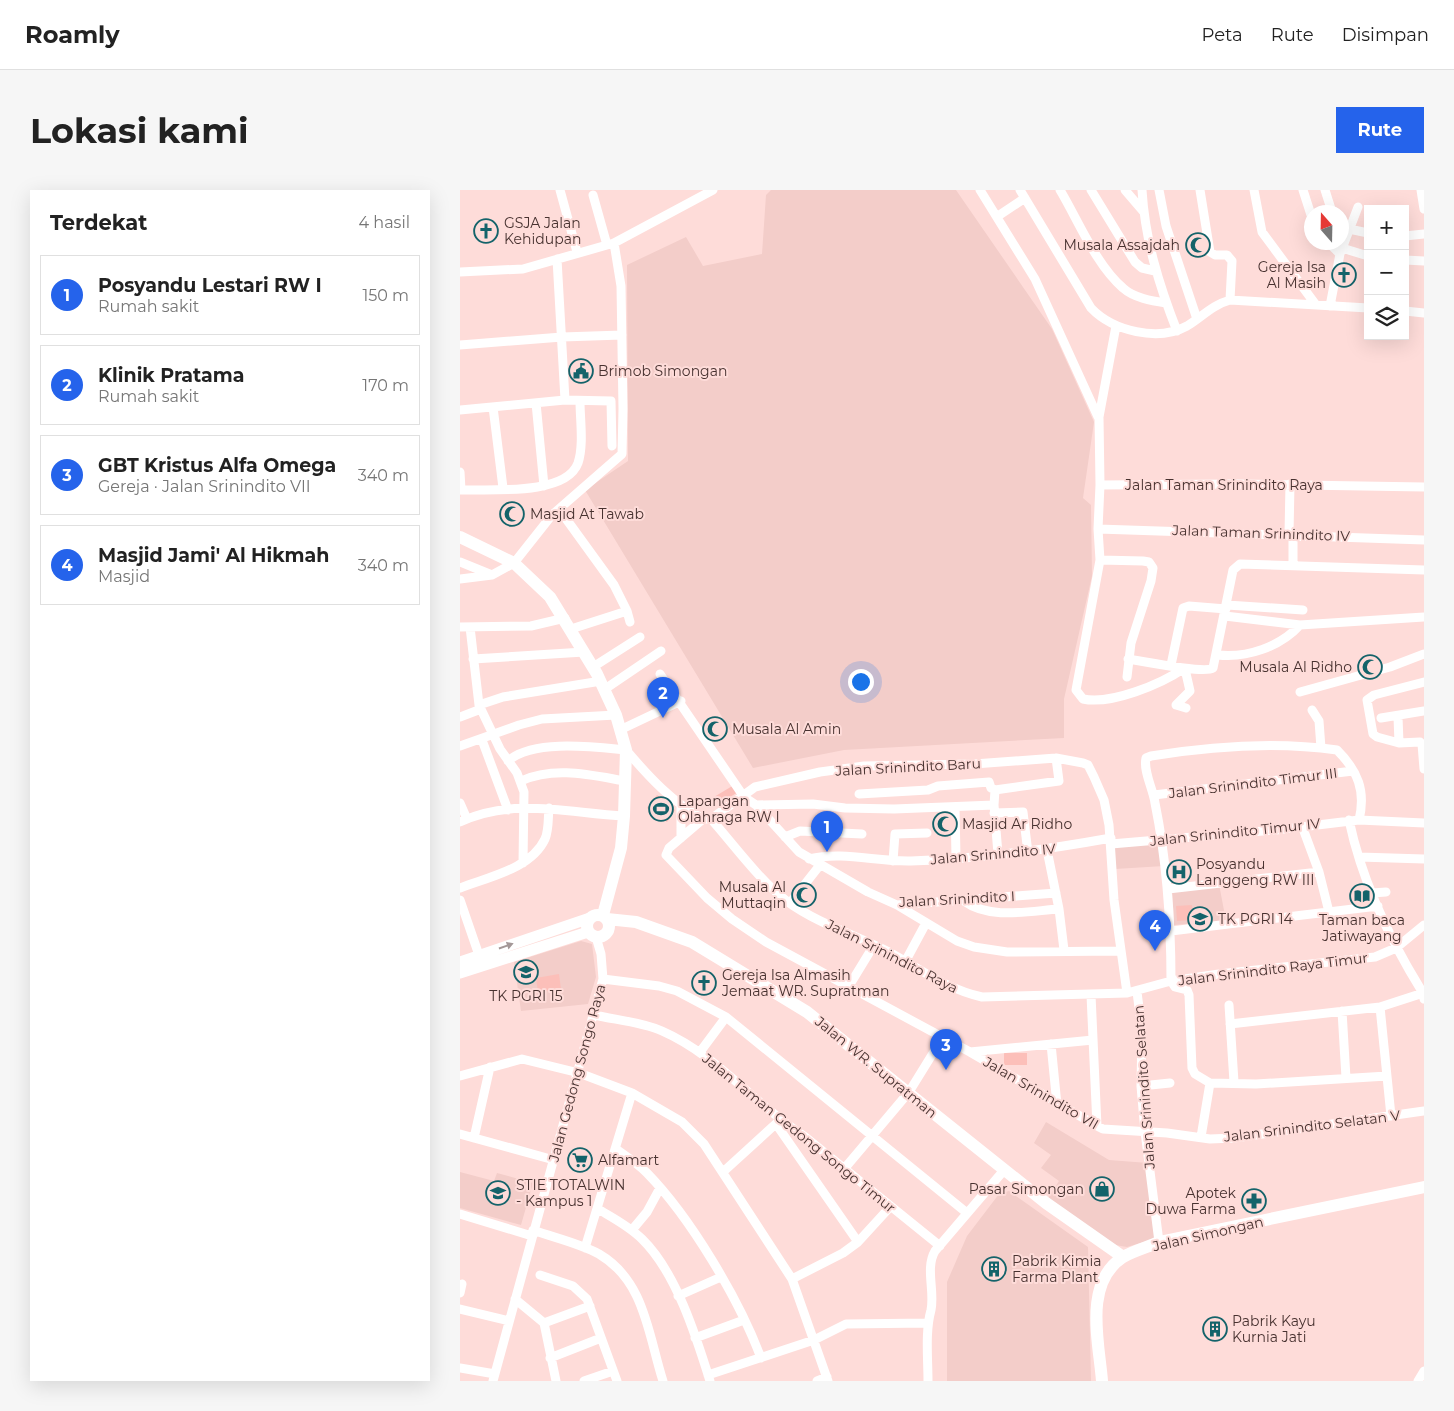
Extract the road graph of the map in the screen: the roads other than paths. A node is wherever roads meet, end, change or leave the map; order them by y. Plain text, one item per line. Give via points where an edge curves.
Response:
1 (560, 190) edge
2 (714, 190) edge
3 (980, 190) edge
4 (1060, 190) edge
5 (1091, 190) edge
6 (1125, 190) edge
7 (1142, 190) edge
8 (1159, 190) edge
9 (1200, 190) edge
10 (1254, 190) edge
11 (1303, 190) edge
12 (1325, 190) edge
13 (1422, 190) edge
14 (1023, 193) edge
15 (593, 195) dead end
16 (1308, 205) edge
17 (1330, 205) edge
18 (1358, 206) dead end
19 (1424, 209) edge
20 (1143, 210) junction
21 (998, 216) junction
22 (1349, 223) edge
23 (1349, 230) edge
24 (1364, 232) edge
25 (1424, 234) edge
26 (1409, 236) edge
27 (610, 244) junction
28 (1341, 251) joint
29 (577, 252) junction
30 (1364, 255) edge
31 (557, 259) junction
32 (1409, 260) edge
33 (1424, 261) edge
34 (460, 272) edge
35 (1155, 272) junction
36 (1230, 300) junction
37 (1166, 303) junction
38 (1316, 305) junction
39 (1330, 306) junction
40 (1364, 308) edge
41 (1409, 311) edge
42 (1424, 312) edge
43 (1197, 320) junction
44 (1116, 326) junction
45 (1177, 331) junction
46 (622, 335) junction
47 (562, 337) junction
48 (460, 345) edge
49 (565, 400) junction
50 (580, 401) junction
51 (611, 401) junction
52 (623, 401) junction
53 (536, 403) junction
54 (493, 407) junction
55 (460, 410) edge
56 (1098, 417) junction
57 (612, 446) dead end
58 (460, 472) edge
59 (1290, 484) junction
60 (1100, 485) junction
61 (544, 486) junction
62 (1424, 487) edge
63 (503, 488) junction
64 (461, 490) edge
65 (559, 509) junction
66 (1098, 529) junction
67 (1291, 534) junction
68 (460, 537) edge
69 (1424, 540) edge
70 (1100, 560) junction
71 (460, 562) edge
72 (514, 563) junction
73 (1292, 565) junction
74 (1424, 570) edge
75 (492, 575) junction
76 (460, 580) edge
77 (1226, 610) junction
78 (1303, 610) dead end
79 (627, 611) junction
80 (1424, 617) edge
81 (630, 622) dead end
82 (568, 624) junction
83 (1300, 625) junction
84 (460, 627) edge
85 (470, 627) junction
86 (640, 637) dead end
87 (584, 652) junction
88 (654, 653) dead end
89 (1218, 654) junction
90 (1424, 654) edge
91 (473, 659) junction
92 (1128, 659) junction
93 (1171, 665) junction
94 (593, 667) junction
95 (1184, 669) junction
96 (660, 674) dead end
97 (1127, 677) dead end
98 (1424, 682) edge
99 (603, 685) junction
100 (1300, 692) dead end
101 (680, 701) junction
102 (480, 707) junction
103 (1186, 708) dead end
104 (1312, 710) dead end
105 (1424, 711) edge
106 (616, 715) junction
107 (460, 717) edge
108 (1398, 717) junction
109 (1381, 718) dead end
110 (622, 729) junction
111 (493, 736) junction
112 (482, 740) junction
113 (1398, 743) junction
114 (460, 746) edge
115 (1326, 748) junction
116 (626, 750) junction
117 (1056, 758) junction
118 (508, 761) junction
119 (1424, 769) edge
120 (1352, 771) junction
121 (521, 781) junction
122 (624, 781) junction
123 (995, 790) junction
124 (859, 794) dead end
125 (1154, 795) junction
126 (744, 797) junction
127 (460, 803) edge
128 (756, 805) junction
129 (681, 807) junction
130 (956, 807) junction
131 (524, 808) junction
132 (549, 808) junction
133 (994, 809) junction
134 (508, 810) junction
135 (624, 816) junction
136 (707, 819) junction
137 (463, 820) edge
138 (1349, 820) junction
139 (1359, 820) junction
140 (1424, 823) edge
141 (1302, 826) junction
142 (927, 833) dead end
143 (862, 834) dead end
144 (785, 837) junction
145 (680, 838) junction
146 (1163, 839) junction
147 (1111, 841) junction
148 (1047, 850) junction
149 (1028, 853) junction
150 (998, 854) junction
151 (667, 857) joint
152 (956, 857) junction
153 (1358, 857) junction
154 (809, 859) junction
155 (1424, 859) edge
156 (893, 861) junction
157 (523, 863) junction
158 (820, 865) junction
159 (1319, 872) junction
160 (460, 888) edge
161 (1168, 889) junction
162 (1056, 892) junction
163 (1386, 892) dead end
164 (1372, 893) junction
165 (460, 900) edge
166 (964, 901) junction
167 (790, 903) junction
168 (897, 905) junction
169 (1378, 906) junction
170 (1059, 909) junction
171 (1329, 912) junction
172 (606, 917) junction
173 (590, 918) junction
174 (926, 923) junction
175 (1424, 925) edge
176 (1171, 931) junction
177 (592, 934) junction
178 (874, 945) junction
179 (1396, 948) junction
180 (1064, 950) junction
181 (1120, 951) junction
182 (481, 960) junction
183 (460, 962) edge
184 (904, 962) junction
185 (460, 974) edge
186 (603, 979) junction
187 (1171, 981) junction
188 (849, 986) junction
189 (1132, 993) junction
190 (1091, 995) junction
191 (1423, 996) edge
192 (1229, 1005) dead end
193 (1380, 1007) junction
194 (1342, 1011) junction
195 (594, 1015) junction
196 (726, 1017) junction
197 (1230, 1024) junction
198 (943, 1037) junction
199 (1093, 1040) junction
200 (1051, 1044) junction
201 (700, 1052) junction
202 (970, 1052) junction
203 (490, 1067) junction
204 (579, 1073) junction
205 (460, 1076) edge
206 (1387, 1076) junction
207 (1346, 1078) junction
208 (1234, 1082) junction
209 (1170, 1083) dead end
210 (1210, 1083) junction
211 (1141, 1086) junction
212 (909, 1092) junction
213 (632, 1093) junction
214 (1057, 1105) junction
215 (1424, 1111) edge
216 (1391, 1116) junction
217 (778, 1122) junction
218 (1097, 1126) junction
219 (1145, 1132) junction
220 (460, 1134) edge
221 (872, 1135) junction
222 (474, 1138) junction
223 (1201, 1138) junction
224 (616, 1149) junction
225 (554, 1160) junction
226 (844, 1169) junction
227 (1005, 1169) junction
228 (723, 1172) junction
229 (1424, 1187) edge
230 (660, 1188) junction
231 (890, 1207) junction
232 (598, 1209) junction
233 (967, 1213) junction
234 (460, 1214) edge
235 (632, 1230) junction
236 (533, 1233) junction
237 (858, 1242) junction
238 (1159, 1242) junction
239 (940, 1246) junction
240 (585, 1248) junction
241 (1123, 1257) junction
242 (540, 1275) dead end
243 (721, 1278) junction
244 (792, 1279) junction
245 (678, 1296) junction
246 (515, 1299) junction
247 (590, 1306) junction
248 (460, 1309) edge
249 (744, 1320) junction
250 (509, 1321) junction
251 (544, 1323) junction
252 (928, 1323) junction
253 (601, 1338) junction
254 (695, 1338) junction
255 (814, 1340) junction
256 (550, 1358) junction
257 (761, 1358) junction
258 (460, 1368) edge
259 (613, 1371) junction
260 (1424, 1371) edge
261 (494, 1378) edge
262 (709, 1378) edge
263 (827, 1379) edge
264 (556, 1381) edge
265 (584, 1381) edge
266 (616, 1381) edge
267 (663, 1381) edge
268 (817, 1381) edge
269 (928, 1381) edge
270 (1102, 1381) edge
271 (1418, 1381) edge

1 - 29 street
2 - 27 street
3 - 21 street
4 - 37 street via 1099,258 1123,289 1151,301
5 - 35 street via 1135,262
6 - 20 street
7 - 20 street
8 - 43 street via 1166,226
9 - 36 street via 1210,252 1227,255 1232,261
10 - 38 street via 1262,232
11 - 16 street
12 - 17 street
13 - 19 street
14 - 21 street
14 - 44 street via 1090,308 1099,318
15 - 27 street
18 - 22 street
20 - 35 street
21 - 56 street via 1035,279
23 - 24 street
25 - 26 street
27 - 29 street
27 - 46 street via 621,286
28 - 30 street
28 - 39 street
29 - 31 street
31 - 34 street via 524,269
31 - 47 street
32 - 33 street
35 - 37 street
36 - 38 street
36 - 43 street via 1215,305
37 - 45 street
38 - 39 street
39 - 40 street
41 - 42 street
43 - 45 street
44 - 45 street via 1147,333
44 - 56 street
46 - 47 street
46 - 52 street
47 - 48 street
47 - 49 street
49 - 50 street
49 - 53 street
50 - 51 street
50 - 61 street via 578,463 560,482
51 - 52 street
51 - 57 street
52 - 65 street via 622,454
53 - 54 street
53 - 61 street
54 - 55 street
54 - 63 street
56 - 60 street
58 - 64 street
59 - 60 street, Jalan Taman Srinindito Raya
59 - 62 street, Jalan Taman Srinindito Raya
59 - 67 street
60 - 66 street
61 - 63 street
63 - 64 street
65 - 72 street
65 - 79 street via 614,585
66 - 67 street, Jalan Taman Srinindito IV
66 - 70 street
67 - 69 street, Jalan Taman Srinindito IV
67 - 73 street
68 - 72 main road
70 - 92 street via 1143,561 1149,562 1153,568
70 - 95 street via 1076,686 1079,695 1093,700 1124,694 1169,678
71 - 75 street
72 - 75 street
72 - 82 main road via 550,597
73 - 74 street
73 - 77 street via 1236,566
75 - 76 street
77 - 78 street
77 - 83 street
77 - 89 street
77 - 93 street via 1183,608
79 - 81 street
79 - 82 street
80 - 83 street
82 - 85 street
82 - 87 main road
83 - 89 street via 1288,637 1255,652 1241,656
84 - 85 street
85 - 91 street
86 - 94 street
87 - 91 street
87 - 94 main road
88 - 99 street
89 - 95 street via 1216,664 1210,670
90 - 100 street
91 - 102 street
92 - 93 street
92 - 97 street
93 - 95 street
94 - 99 main road
95 - 103 street via 1190,691 1176,705
96 - 101 street
98 - 113 street via 1374,695 1367,700 1373,734
99 - 102 street via 503,697
99 - 106 main road
101 - 110 street
101 - 126 street
102 - 107 street
102 - 111 street
104 - 115 street via 1319,721
105 - 108 street
106 - 110 main road
106 - 111 street via 542,719
108 - 109 street
108 - 113 street
110 - 116 main road
111 - 112 street
111 - 118 street
112 - 114 street
112 - 134 street
113 - 119 street via 1420,742
115 - 120 street via 1340,752
115 - 125 street via 1256,745 1151,756 1146,758 1145,764
116 - 118 street via 551,747 527,751
116 - 122 main road
116 - 129 street, Jalan Srinindito Raya
117 - 123 street via 1059,781
117 - 126 street, Jalan Srinindito Baru via 974,764 864,766 755,787
117 - 147 street, Jalan Srinindito Baru via 1088,765 1104,800
118 - 121 street
120 - 125 street, Jalan Srinindito Timur III
120 - 139 street via 1363,793
121 - 122 street via 543,773 560,772
121 - 131 street
122 - 135 main road
123 - 124 street via 989,782
123 - 133 street
125 - 146 street
126 - 128 street, Jalan Srinindito I
126 - 136 street, Jalan Srinindito Baru
127 - 137 street
128 - 130 street
128 - 144 street, Jalan Srinindito I
129 - 136 street, Jalan Srinindito Raya
129 - 145 street
130 - 133 street
130 - 152 street
131 - 132 street
131 - 134 street
131 - 157 street
132 - 135 street
132 - 157 street via 545,838
133 - 149 street via 1024,812
133 - 150 street
134 - 137 street
135 - 172 main road via 621,848
136 - 145 street, Jalan Srinindito Baru
136 - 167 street, Jalan Srinindito Raya
138 - 139 street, Jalan Srinindito Timur IV
138 - 141 street, Jalan Srinindito Timur IV
138 - 153 street
139 - 140 street, Jalan Srinindito Timur IV
141 - 146 street, Jalan Srinindito Timur IV
141 - 159 street
142 - 156 street via 895,834
143 - 144 street via 800,831
144 - 154 street, Jalan Srinindito I
145 - 151 street, Jalan Srinindito Baru via 669,848
146 - 147 street, Jalan Srinindito Timur IV
146 - 161 street
147 - 148 street, Jalan Srinindito IV
147 - 181 street
148 - 149 street, Jalan Srinindito IV
148 - 162 street
149 - 150 street, Jalan Srinindito IV
150 - 152 street, Jalan Srinindito IV
151 - 188 street, Jalan Srinindito VII via 732,919 766,942
152 - 156 street, Jalan Srinindito IV
153 - 155 street
153 - 164 street
154 - 156 street, Jalan Srinindito IV via 838,854
154 - 158 street, Jalan Srinindito I
157 - 160 street
158 - 167 street
158 - 168 street, Jalan Srinindito I
159 - 161 street
159 - 171 street
161 - 176 street
162 - 166 street, Jalan Srinindito I
162 - 170 street
163 - 164 street
164 - 169 street
165 - 182 street
166 - 168 street, Jalan Srinindito I
166 - 170 street via 982,911
167 - 178 street, Jalan Srinindito Raya
168 - 174 street
169 - 171 street
169 - 179 street
170 - 180 street
171 - 176 street
172 - 173 main road via 599,914
172 - 177 main road via 610,928 607,933
172 - 212 main road, Jalan WR. Supratman via 636,922 692,942 808,1012
173 - 177 main road via 587,927
182 -> 173 street
174 - 180 street via 956,942 974,947 1007,952
174 - 184 street
175 - 179 street, Jalan Srinindito Raya Timur
176 - 187 street
177 - 182 street
177 - 186 street, Jalan Gedong Songo Raya via 601,954
178 - 184 street, Jalan Srinindito Raya
178 - 188 street
179 - 187 street, Jalan Srinindito Raya Timur via 1375,958
179 - 191 street
180 - 181 street
181 - 189 street
182 - 183 street
182 - 185 street
184 - 190 street, Jalan Srinindito Raya via 963,993 982,997
186 - 195 street, Jalan Gedong Songo Raya
186 - 196 street via 677,991
187 - 189 street, Jalan Srinindito Raya
187 - 210 street via 1175,987 1187,990 1189,995 1192,1068 1195,1074
188 - 198 street, Jalan Srinindito VII
189 - 190 street, Jalan Srinindito Raya
189 - 211 street, Jalan Srinindito Selatan via 1142,1031
190 - 199 street
191 - 193 street
192 - 197 street
193 - 194 street
193 - 206 street
194 - 197 street
194 - 207 street
195 - 201 street, Jalan Taman Gedong Songo Timur via 661,1030
195 - 204 street, Jalan Gedong Songo Raya
196 - 201 street
196 - 221 street
197 - 208 street
198 - 202 street, Jalan Srinindito VII
198 - 212 street
199 - 200 street
199 - 218 street
200 - 202 street
200 - 214 street
201 - 217 street, Jalan Taman Gedong Songo Timur via 731,1074
202 - 214 street, Jalan Srinindito VII
203 - 204 street via 522,1059
203 - 205 street
203 - 222 street
204 - 213 street
204 - 225 street, Jalan Gedong Songo Raya
206 - 207 street
206 - 216 street
207 - 208 street via 1256,1084
208 - 210 street
209 - 211 street
210 - 223 street
211 - 219 street, Jalan Srinindito Selatan
212 - 221 street
212 - 227 main road, Jalan WR. Supratman
213 - 224 street
213 - 228 street via 682,1122 704,1144
214 - 218 street, Jalan Srinindito VII
215 - 216 street, Jalan Srinindito Selatan V
216 - 223 street, Jalan Srinindito Selatan V via 1252,1136
217 - 226 street, Jalan Taman Gedong Songo Timur via 804,1136
217 - 228 street
217 - 237 street
218 - 219 street, Jalan Srinindito VII
219 - 223 street, Jalan Srinindito Selatan V
219 - 238 street, Jalan Srinindito Selatan
220 - 222 street
221 - 226 street
221 - 233 street
222 - 225 street
224 - 230 street via 646,1171
224 - 232 street
225 - 236 street, Jalan Gedong Songo Raya
226 - 231 street, Jalan Taman Gedong Songo Timur
227 - 233 street
227 - 241 main road, Jalan WR. Supratman via 1046,1203
228 - 244 street
229 - 238 main road, Jalan Simongan
230 - 235 street
230 - 243 street
231 - 237 street
231 - 239 street, Jalan Taman Gedong Songo Timur
232 - 235 street
232 - 240 street
233 - 239 street
234 - 236 street
235 - 245 street via 657,1256
236 - 240 street
236 - 246 street, Jalan Gedong Songo Raya
237 - 244 street
238 - 241 main road, Jalan Simongan
239 - 252 street via 931,1260
240 - 267 street via 624,1274 635,1288
241 - 270 main road, Jalan Simongan via 1100,1285 1097,1318
242 - 247 street via 573,1286
243 - 245 street
243 - 249 street
244 - 255 street
245 - 254 street
246 - 250 street, Jalan Gedong Songo Raya
246 - 251 street
247 - 251 street
247 - 253 street
248 - 250 street
249 - 254 street
249 - 257 street
250 - 261 street, Jalan Gedong Songo Raya
251 - 256 street
252 - 255 street via 855,1323 834,1328
252 - 269 street
253 - 256 street
253 - 259 street
254 - 262 street
255 - 257 street
255 - 263 street
256 - 264 street
257 - 262 street
258 - 261 street
259 - 265 street
259 - 266 street
260 - 271 street
263 - 268 street

